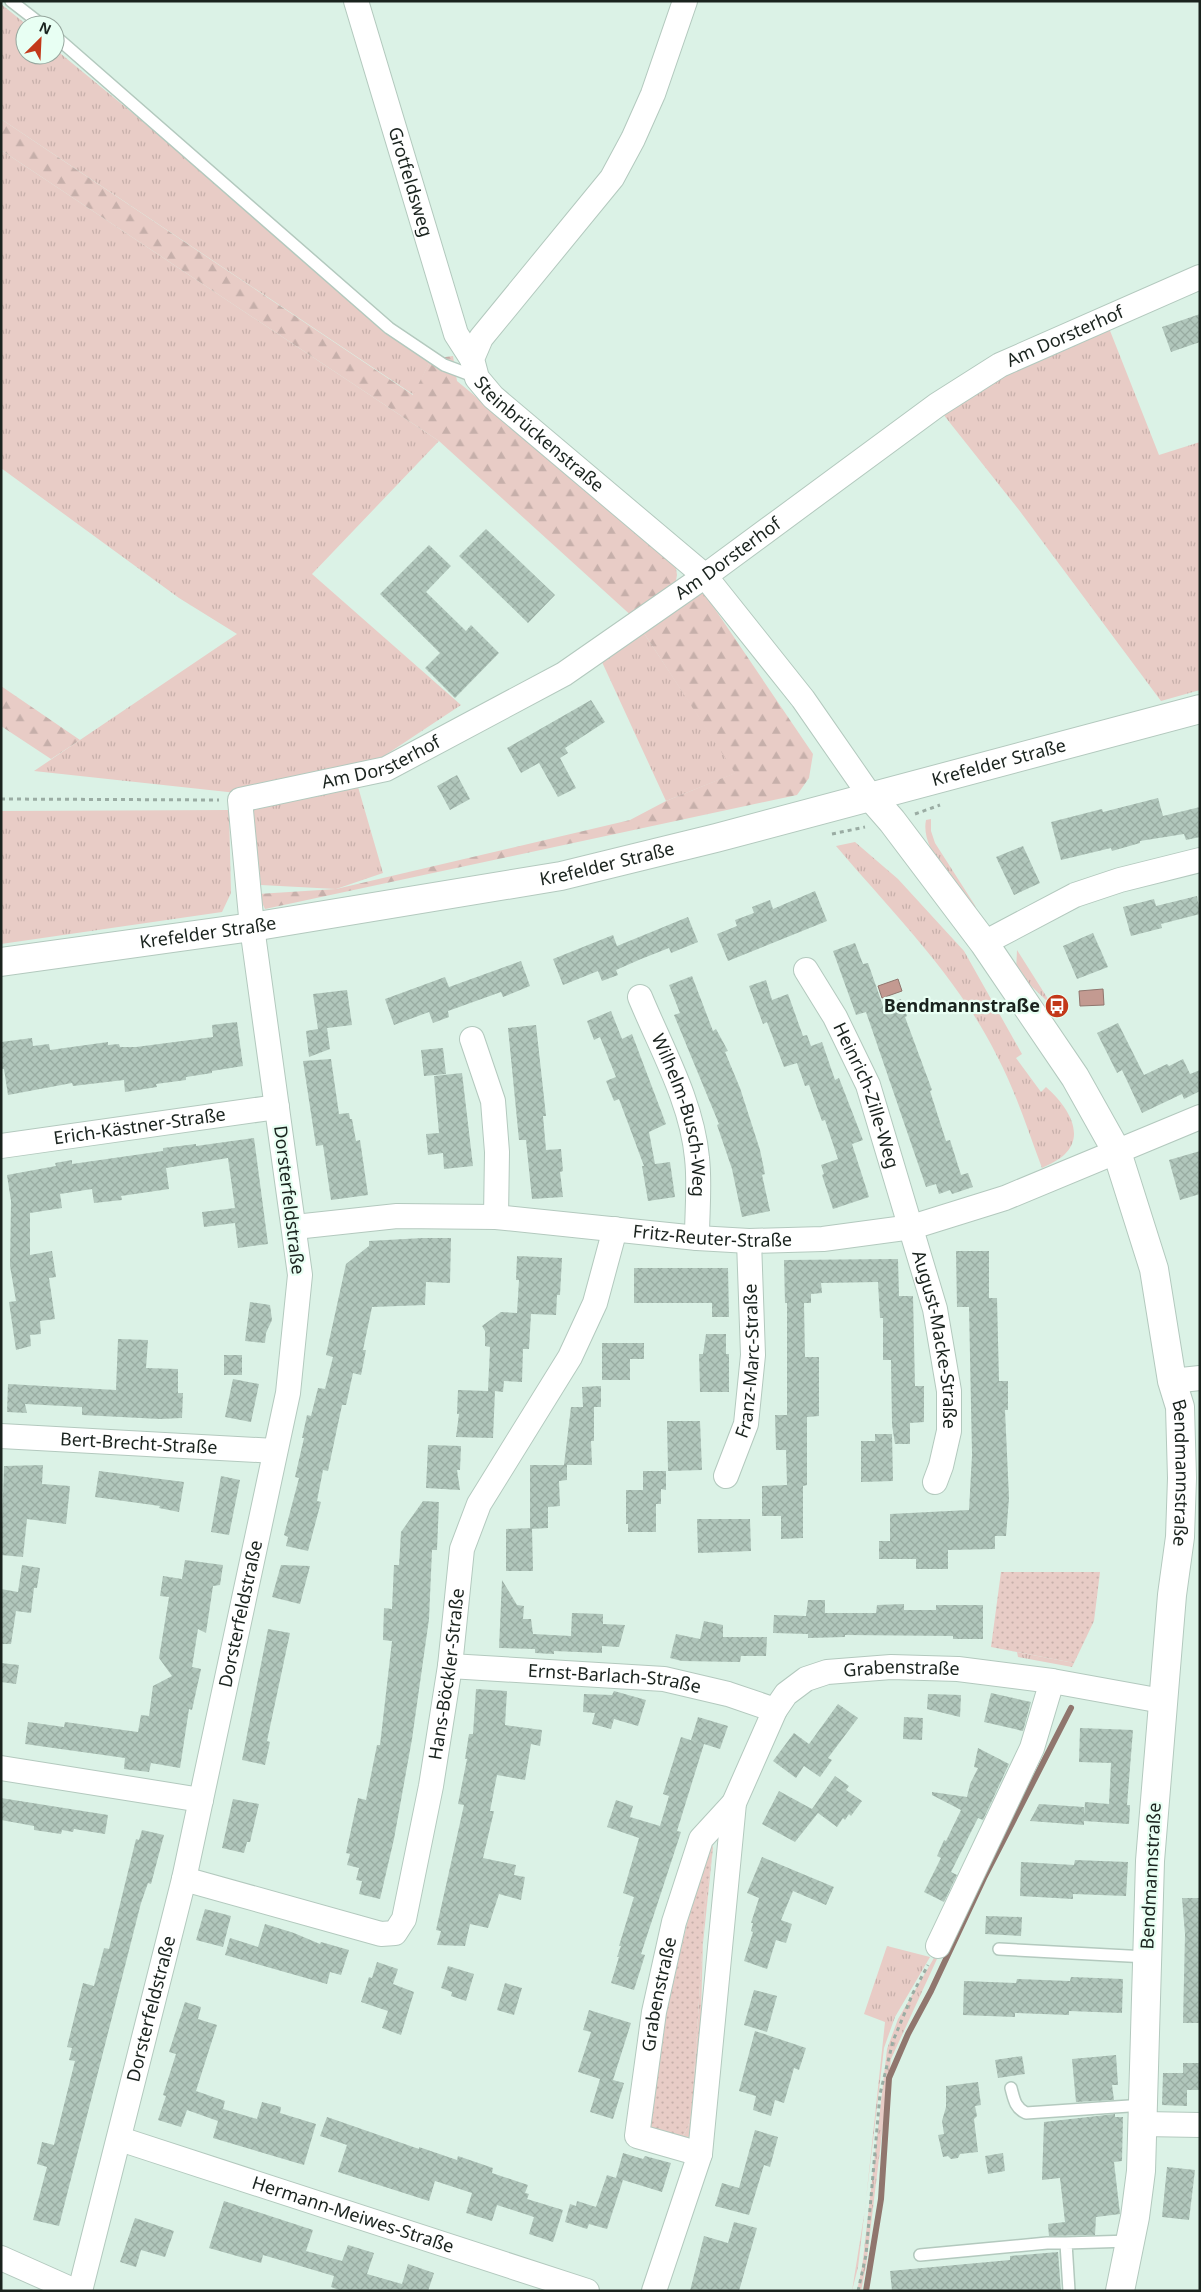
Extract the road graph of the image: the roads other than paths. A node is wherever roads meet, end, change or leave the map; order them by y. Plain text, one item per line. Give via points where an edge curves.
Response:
1 (12, 1) edge
2 (356, 1) edge
3 (685, 1) edge
4 (30, 15) edge
5 (65, 45) edge
6 (1200, 277) edge
7 (474, 369) junction
8 (704, 576) junction
9 (1200, 709) edge
10 (871, 797) junction
11 (1200, 860) edge
12 (252, 927) junction
13 (984, 943) junction
14 (1, 962) edge
15 (806, 970) dead end
16 (640, 997) dead end
17 (472, 1039) dead end
18 (277, 1107) junction
19 (1200, 1117) edge
20 (1, 1146) edge
21 (1117, 1152) junction
22 (496, 1217) junction
23 (295, 1227) junction
24 (912, 1227) junction
25 (615, 1229) junction
26 (697, 1238) junction
27 (749, 1241) junction
28 (1200, 1378) edge
29 (1172, 1381) junction
30 (1, 1436) edge
31 (275, 1451) junction
32 (726, 1476) dead end
33 (935, 1482) dead end
34 (450, 1666) junction
35 (1052, 1682) junction
36 (1162, 1701) junction
37 (775, 1710) junction
38 (1, 1768) edge
39 (201, 1800) junction
40 (734, 1803) junction
41 (184, 1879) junction
42 (938, 1946) road end
43 (999, 1949) dead end
44 (1147, 1957) junction
45 (1012, 2088) dead end
46 (1144, 2114) junction
47 (1200, 2125) edge
48 (120, 2139) junction
49 (700, 2154) junction
50 (1131, 2241) junction
51 (1066, 2243) junction
52 (920, 2255) dead end
53 (1, 2258) edge
54 (75, 2291) edge
55 (80, 2291) edge
56 (587, 2291) edge
57 (654, 2291) edge
58 (1069, 2291) edge
59 (1120, 2291) edge

1 - 4 lane
2 - 7 street, Grotfeldsweg via 456,334
3 - 7 street, Steinbrückenstraße via 653,94 612,178 481,338
5 - 7 lane via 389,328 444,365
6 - 8 street, Am Dorsterhof via 1000,365 937,405
7 - 8 street, Steinbrückenstraße via 493,397
8 - 10 street, Steinbrückenstraße via 802,699
8 - 12 street, Am Dorsterhof via 564,674 386,769 240,800
9 - 10 street, Krefelder Straße
10 - 12 street, Krefelder Straße via 561,876
10 - 13 street, Bendmannstraße
11 - 13 street via 1075,895
12 - 14 street, Krefelder Straße
12 - 18 street, Dorsterfeldstraße
13 - 21 street, Bendmannstraße via 1075,1077
15 - 24 street, Heinrich-Zille-Weg via 835,1018 868,1085
16 - 26 street, Wilhelm-Busch-Weg via 692,1128 698,1159
17 - 22 street via 493,1101 497,1152
18 - 20 street, Erich-Kästner-Straße
18 - 23 street, Dorsterfeldstraße
19 - 21 street, Fritz-Reuter-Straße
21 - 24 street, Fritz-Reuter-Straße via 1005,1198
21 - 29 street, Bendmannstraße via 1154,1269
22 - 23 street, Fritz-Reuter-Straße via 397,1216
22 - 25 street, Fritz-Reuter-Straße
23 - 31 street, Dorsterfeldstraße via 300,1275 296,1337
24 - 27 street, Fritz-Reuter-Straße via 823,1239
24 - 33 street, August-Macke-Straße via 934,1309 949,1391 949,1431
25 - 26 street, Fritz-Reuter-Straße
25 - 34 street, Hans-Böckler-Straße via 595,1303 570,1357 479,1504 469,1527 462,1549
26 - 27 street, Fritz-Reuter-Straße
27 - 32 street, Franz-Marc-Straße via 753,1356 746,1424
28 - 29 street
29 - 36 street, Bendmannstraße via 1180,1407 1182,1478 1180,1537
30 - 31 street, Bert-Brecht-Straße
31 - 39 street, Dorsterfeldstraße
34 - 37 street, Ernst-Barlach-Straße via 664,1680 728,1694
34 - 41 street, Hans-Böckler-Straße via 430,1796 404,1919 396,1933 381,1934
35 - 36 street, Grabenstraße
35 - 37 street, Grabenstraße via 958,1669 891,1667 826,1672 806,1679 786,1694
35 - 42 street via 1032,1748
36 - 44 street, Bendmannstraße via 1150,1861
37 - 40 street, Grabenstraße
38 - 39 street
39 - 41 street, Dorsterfeldstraße
40 - 49 street, Grabenstraße
40 - 49 street, Grabenstraße via 702,1839 674,1922 654,2012 637,2136
41 - 48 street, Dorsterfeldstraße
43 - 44 lane
44 - 46 street, Bendmannstraße
45 - 46 lane via 1015,2103 1026,2113
46 - 47 street
46 - 50 street, Bendmannstraße via 1141,2172
48 - 55 street, Dorsterfeldstraße
48 - 56 street, Hermann-Meiwes-Straße
49 - 57 street, Grabenstraße
50 - 51 lane
50 - 59 street, Bendmannstraße
51 - 52 lane
51 - 58 lane
53 - 54 street

